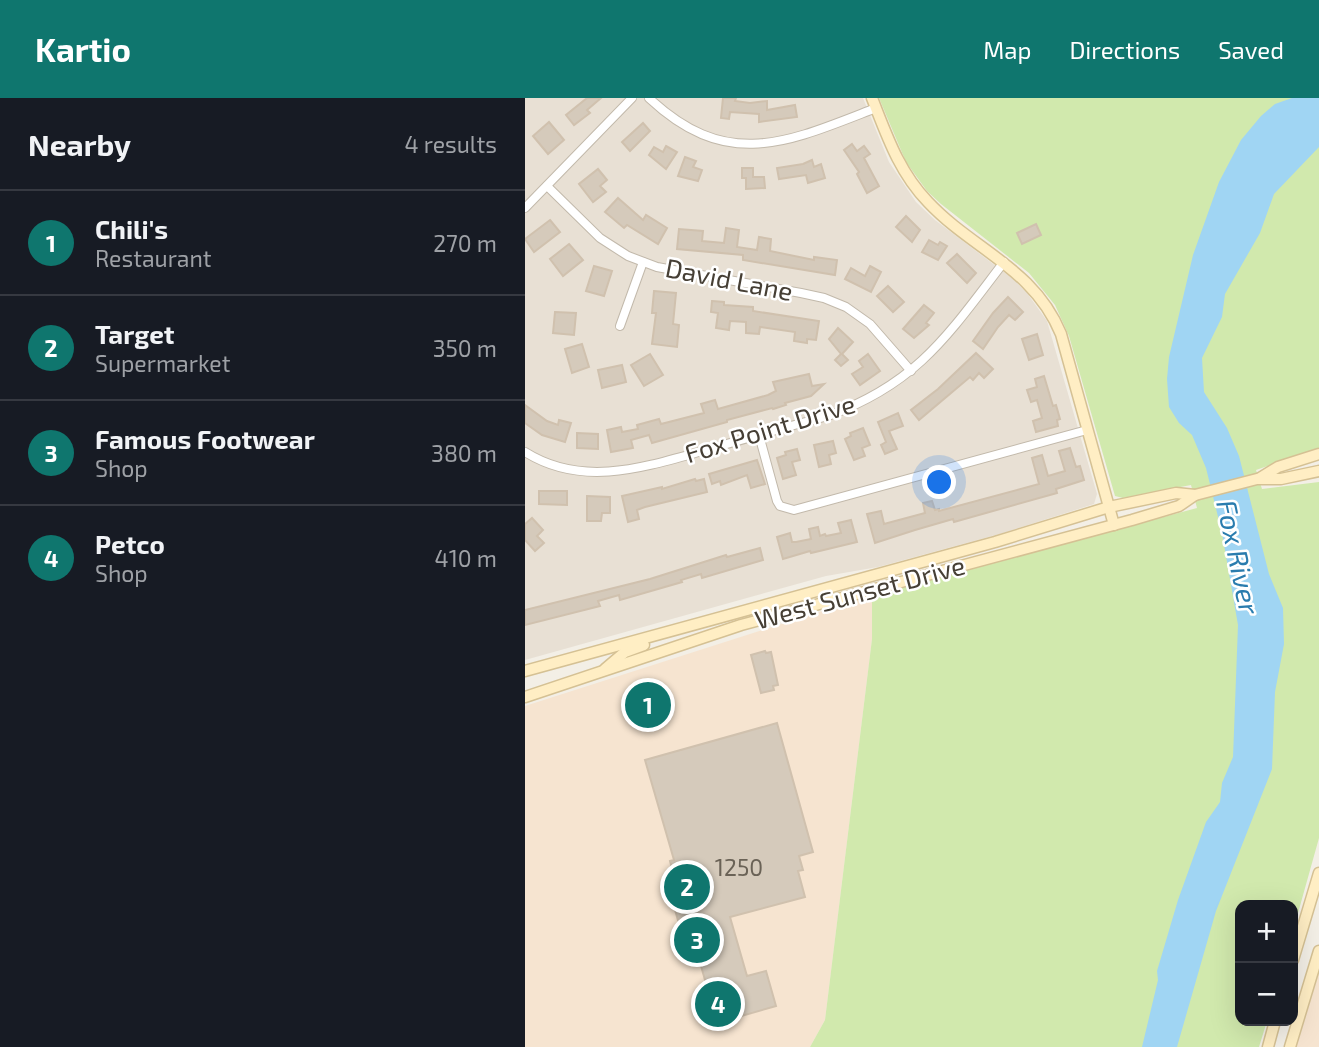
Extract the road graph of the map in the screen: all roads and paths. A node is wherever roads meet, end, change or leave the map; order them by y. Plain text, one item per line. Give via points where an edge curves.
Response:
1 (632, 98) edge
2 (649, 98) edge
3 (874, 103) edge
4 (547, 186) junction
5 (525, 208) edge
6 (643, 262) junction
7 (1004, 262) junction
8 (620, 326) dead end
9 (911, 371) junction
10 (1087, 429) junction
11 (759, 435) junction
12 (1319, 454) edge
13 (526, 455) edge
14 (1319, 471) edge
15 (1257, 479) junction
16 (1195, 495) junction
17 (1109, 508) junction
18 (1114, 525) junction
19 (672, 631) junction
20 (608, 648) junction
21 (525, 671) edge
22 (603, 671) junction
23 (574, 681) junction
24 (525, 696) edge
25 (1319, 873) edge
26 (1298, 943) edge
27 (1319, 951) edge
28 (1274, 1026) edge
29 (1268, 1047) edge
30 (1290, 1047) edge

1 - 4 street
2 - 3 street via 701,133 722,141 756,144 805,136
3 - 7 main road via 912,185 930,205
4 - 5 street
4 - 6 street, David Lane via 603,240
6 - 8 street
6 - 9 street, David Lane via 836,303 870,324
7 - 9 street, Fox Point Drive via 940,343
7 - 10 main road via 1024,278 1055,321
9 - 11 street, Fox Point Drive via 851,407
10 - 11 street via 795,510 777,501
10 - 17 main road
11 - 13 street, Fox Point Drive via 622,472 585,472
12 - 15 main road, West Sunset Drive
14 - 15 main road, West Sunset Drive
15 - 16 main road, West Sunset Drive
16 - 17 main road, West Sunset Drive via 1176,493
16 - 18 main road, West Sunset Drive via 1179,506
17 - 18 main road
17 - 19 main road, West Sunset Drive
18 - 22 main road, West Sunset Drive via 741,625
19 - 20 main road, West Sunset Drive
19 - 22 main road via 625,652
20 - 21 main road, West Sunset Drive
20 - 23 main road via 610,658
22 - 23 main road, West Sunset Drive
23 - 24 main road, West Sunset Drive
25 - 26 main road
27 - 30 main road
28 - 29 main road

